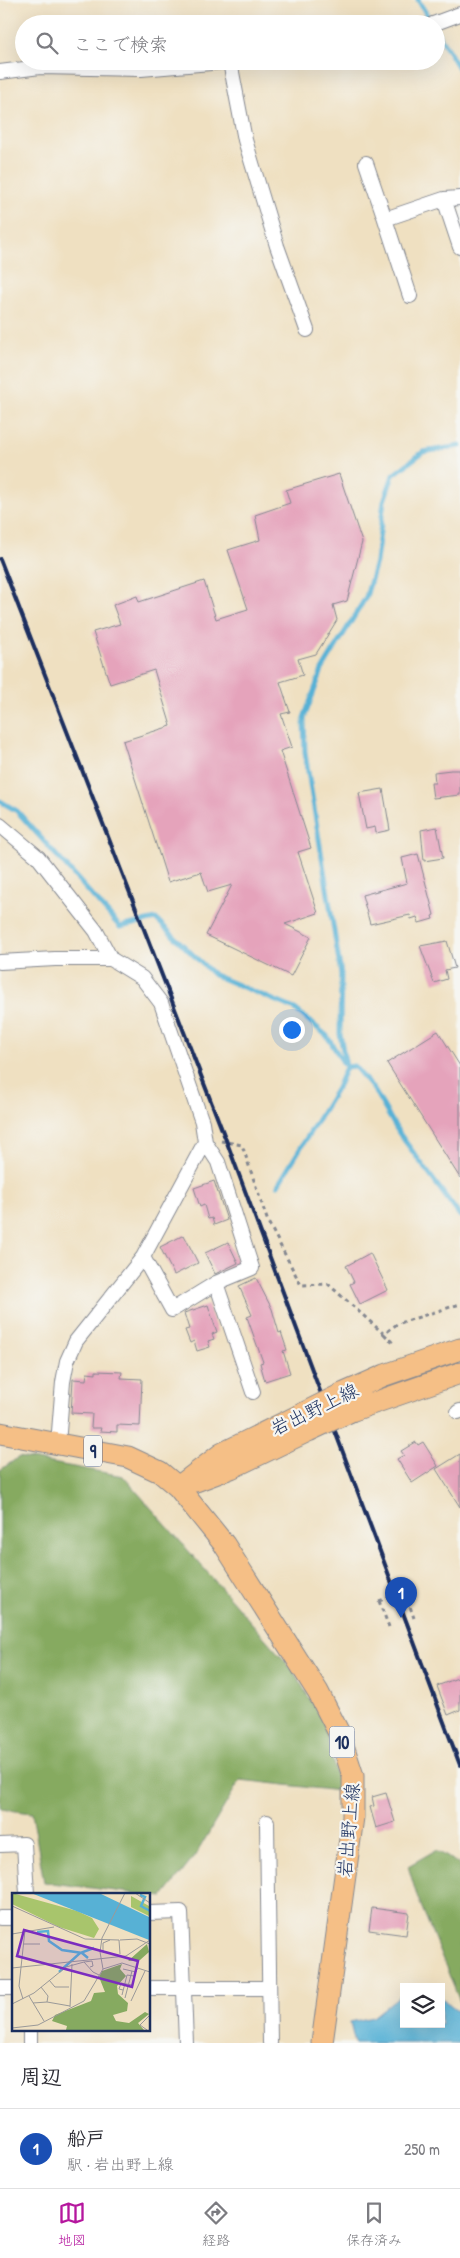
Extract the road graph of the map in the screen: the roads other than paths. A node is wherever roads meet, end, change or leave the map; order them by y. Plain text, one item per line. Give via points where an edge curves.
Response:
1 (457, 15) edge
2 (445, 20) edge
3 (16, 70) edge
4 (233, 70) edge
5 (0, 72) edge
6 (366, 163) dead end
7 (460, 198) edge
8 (444, 199) junction
9 (385, 219) junction
10 (460, 247) edge
11 (410, 296) dead end
12 (307, 330) dead end
13 (0, 825) edge
14 (111, 959) junction
15 (0, 962) edge
16 (205, 1142) junction
17 (143, 1257) junction
18 (216, 1284) junction
19 (460, 1349) edge
20 (460, 1373) edge
21 (253, 1392) dead end
22 (347, 1403) junction
23 (0, 1433) edge
24 (58, 1444) junction
25 (178, 1487) junction
26 (267, 1822) dead end
27 (0, 1845) edge
28 (26, 1893) edge
29 (150, 1913) edge
30 (150, 1988) edge
31 (184, 1988) junction
32 (269, 1988) junction
33 (30, 2030) edge
34 (30, 2043) edge
35 (186, 2043) edge
36 (270, 2043) edge
37 (322, 2043) edge

1 - 2 street
3 - 5 street
4 - 12 street via 245,140
6 - 9 street
7 - 8 street
8 - 9 street
8 - 10 street
9 - 11 street
13 - 14 street via 38,857 96,930
14 - 15 street
14 - 16 street via 142,978 161,1003 202,1122
16 - 17 street
16 - 18 street via 218,1162 252,1268
17 - 18 street via 172,1310
17 - 24 street via 76,1341 67,1361
18 - 21 street
19 - 22 main road, 岩出野上線 via 385,1375
20 - 22 main road, 岩出野上線
22 - 25 main road, 岩出野上線, bridge via 305,1423 231,1468
23 - 24 main road, 9
24 - 25 main road, 9 via 128,1457 160,1472
25 - 37 main road, 岩出野上線 / 10 via 224,1544 318,1692 339,1733 353,1776 353,1817
26 - 32 street
27 - 28 street via 24,1844
29 - 31 street via 181,1912
30 - 31 street
31 - 32 street
31 - 35 street
32 - 36 street
33 - 34 street

